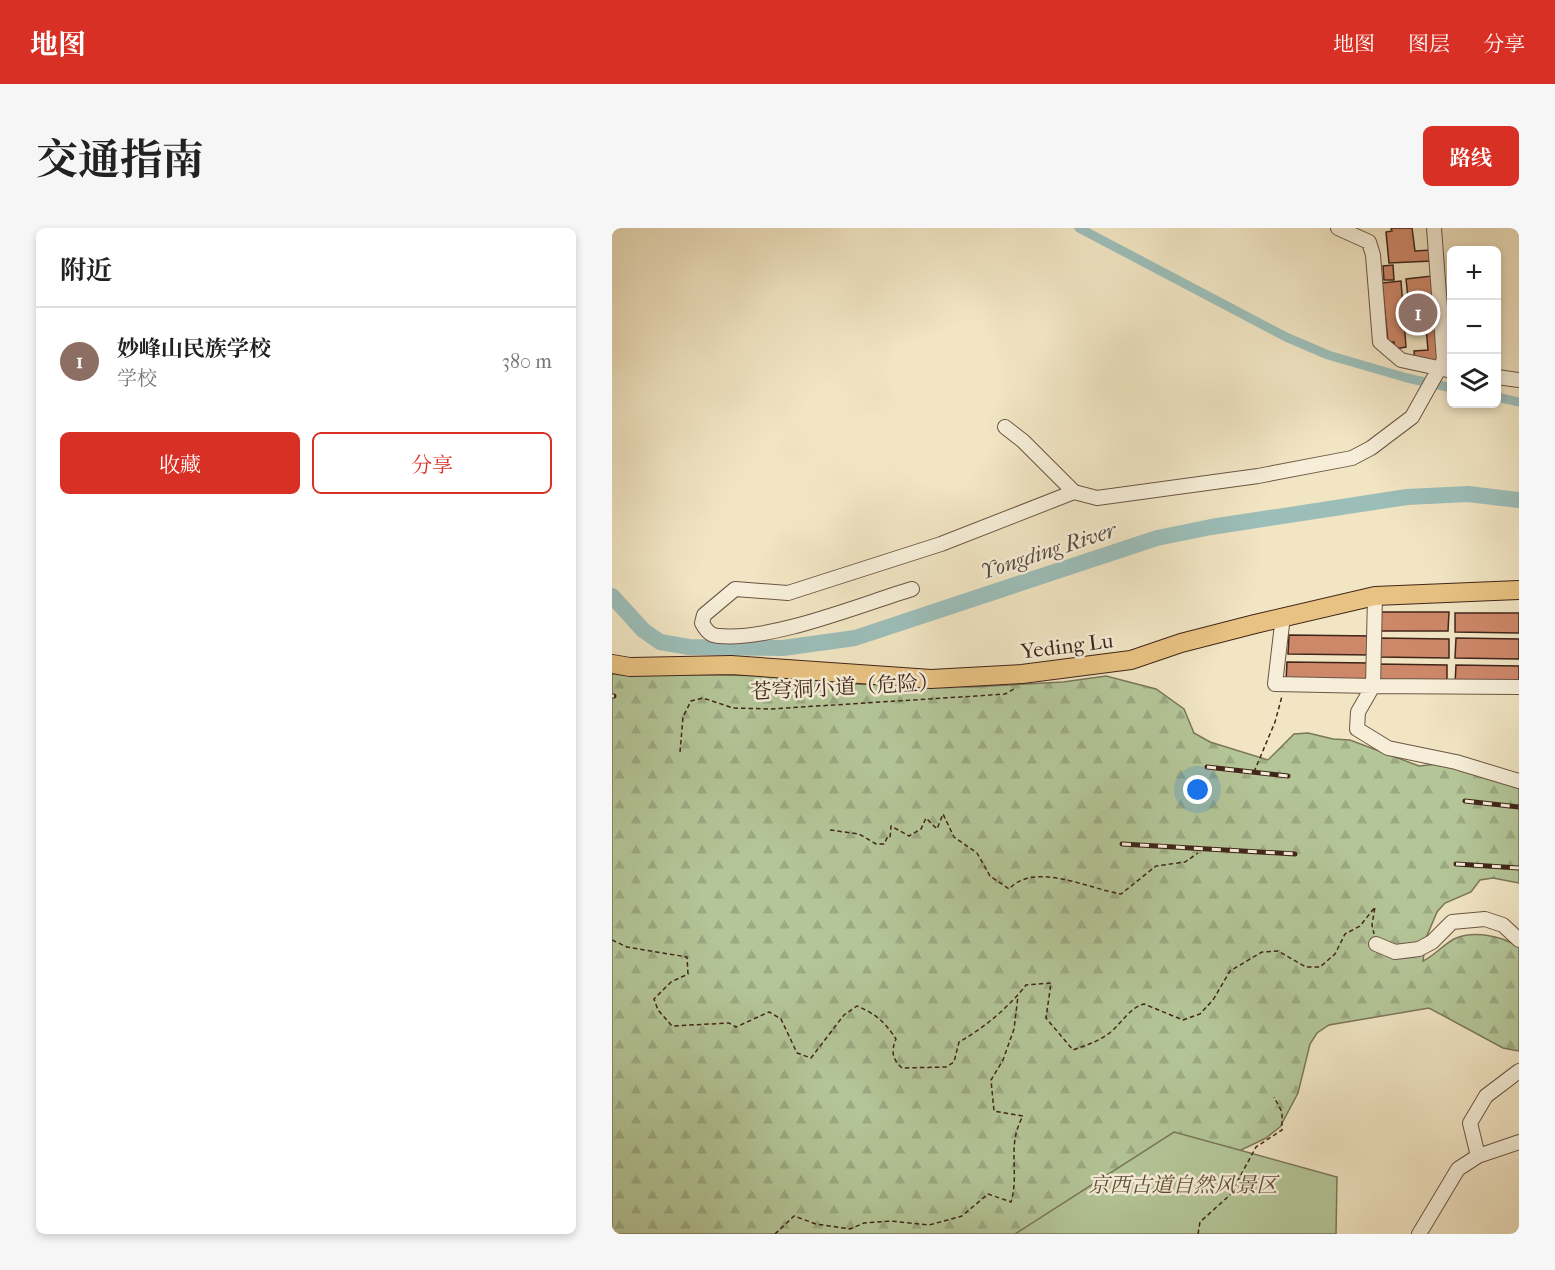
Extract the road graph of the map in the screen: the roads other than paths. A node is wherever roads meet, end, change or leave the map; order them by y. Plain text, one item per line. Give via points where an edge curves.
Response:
1 (1338, 228) edge
2 (1434, 228) edge
3 (1442, 372) edge
4 (1501, 378) edge
5 (1519, 380) edge
6 (1005, 427) dead end
7 (1074, 492) junction
8 (912, 589) dead end
9 (1519, 590) edge
10 (1375, 596) junction
11 (1283, 616) junction
12 (612, 664) edge
13 (1372, 686) junction
14 (1519, 687) edge
15 (1519, 781) edge
16 (1519, 940) edge
17 (1376, 944) road end
18 (1519, 1071) edge
19 (1519, 1142) edge
20 (1478, 1156) junction
21 (1419, 1234) edge

1 - 3 street via 1369,242 1380,342 1401,360
2 - 3 street
3 - 7 street via 1412,417 1353,458 1258,476 1097,498
4 - 5 street
6 - 7 street
7 - 8 street via 941,544 788,593 735,589 704,615 702,623 706,631 717,637 768,633
9 - 10 main road, Yeding Lu
10 - 11 main road, Yeding Lu
10 - 13 street
11 - 12 main road, Yeding Lu via 1131,660 1022,674 931,679 731,665
11 - 13 street via 1275,684
13 - 14 street
13 - 15 street via 1358,712 1357,729 1389,748
16 - 17 street via 1503,925 1485,919 1452,922 1419,949 1395,952
18 - 20 street via 1486,1096 1470,1123
19 - 20 street
20 - 21 street via 1458,1169

